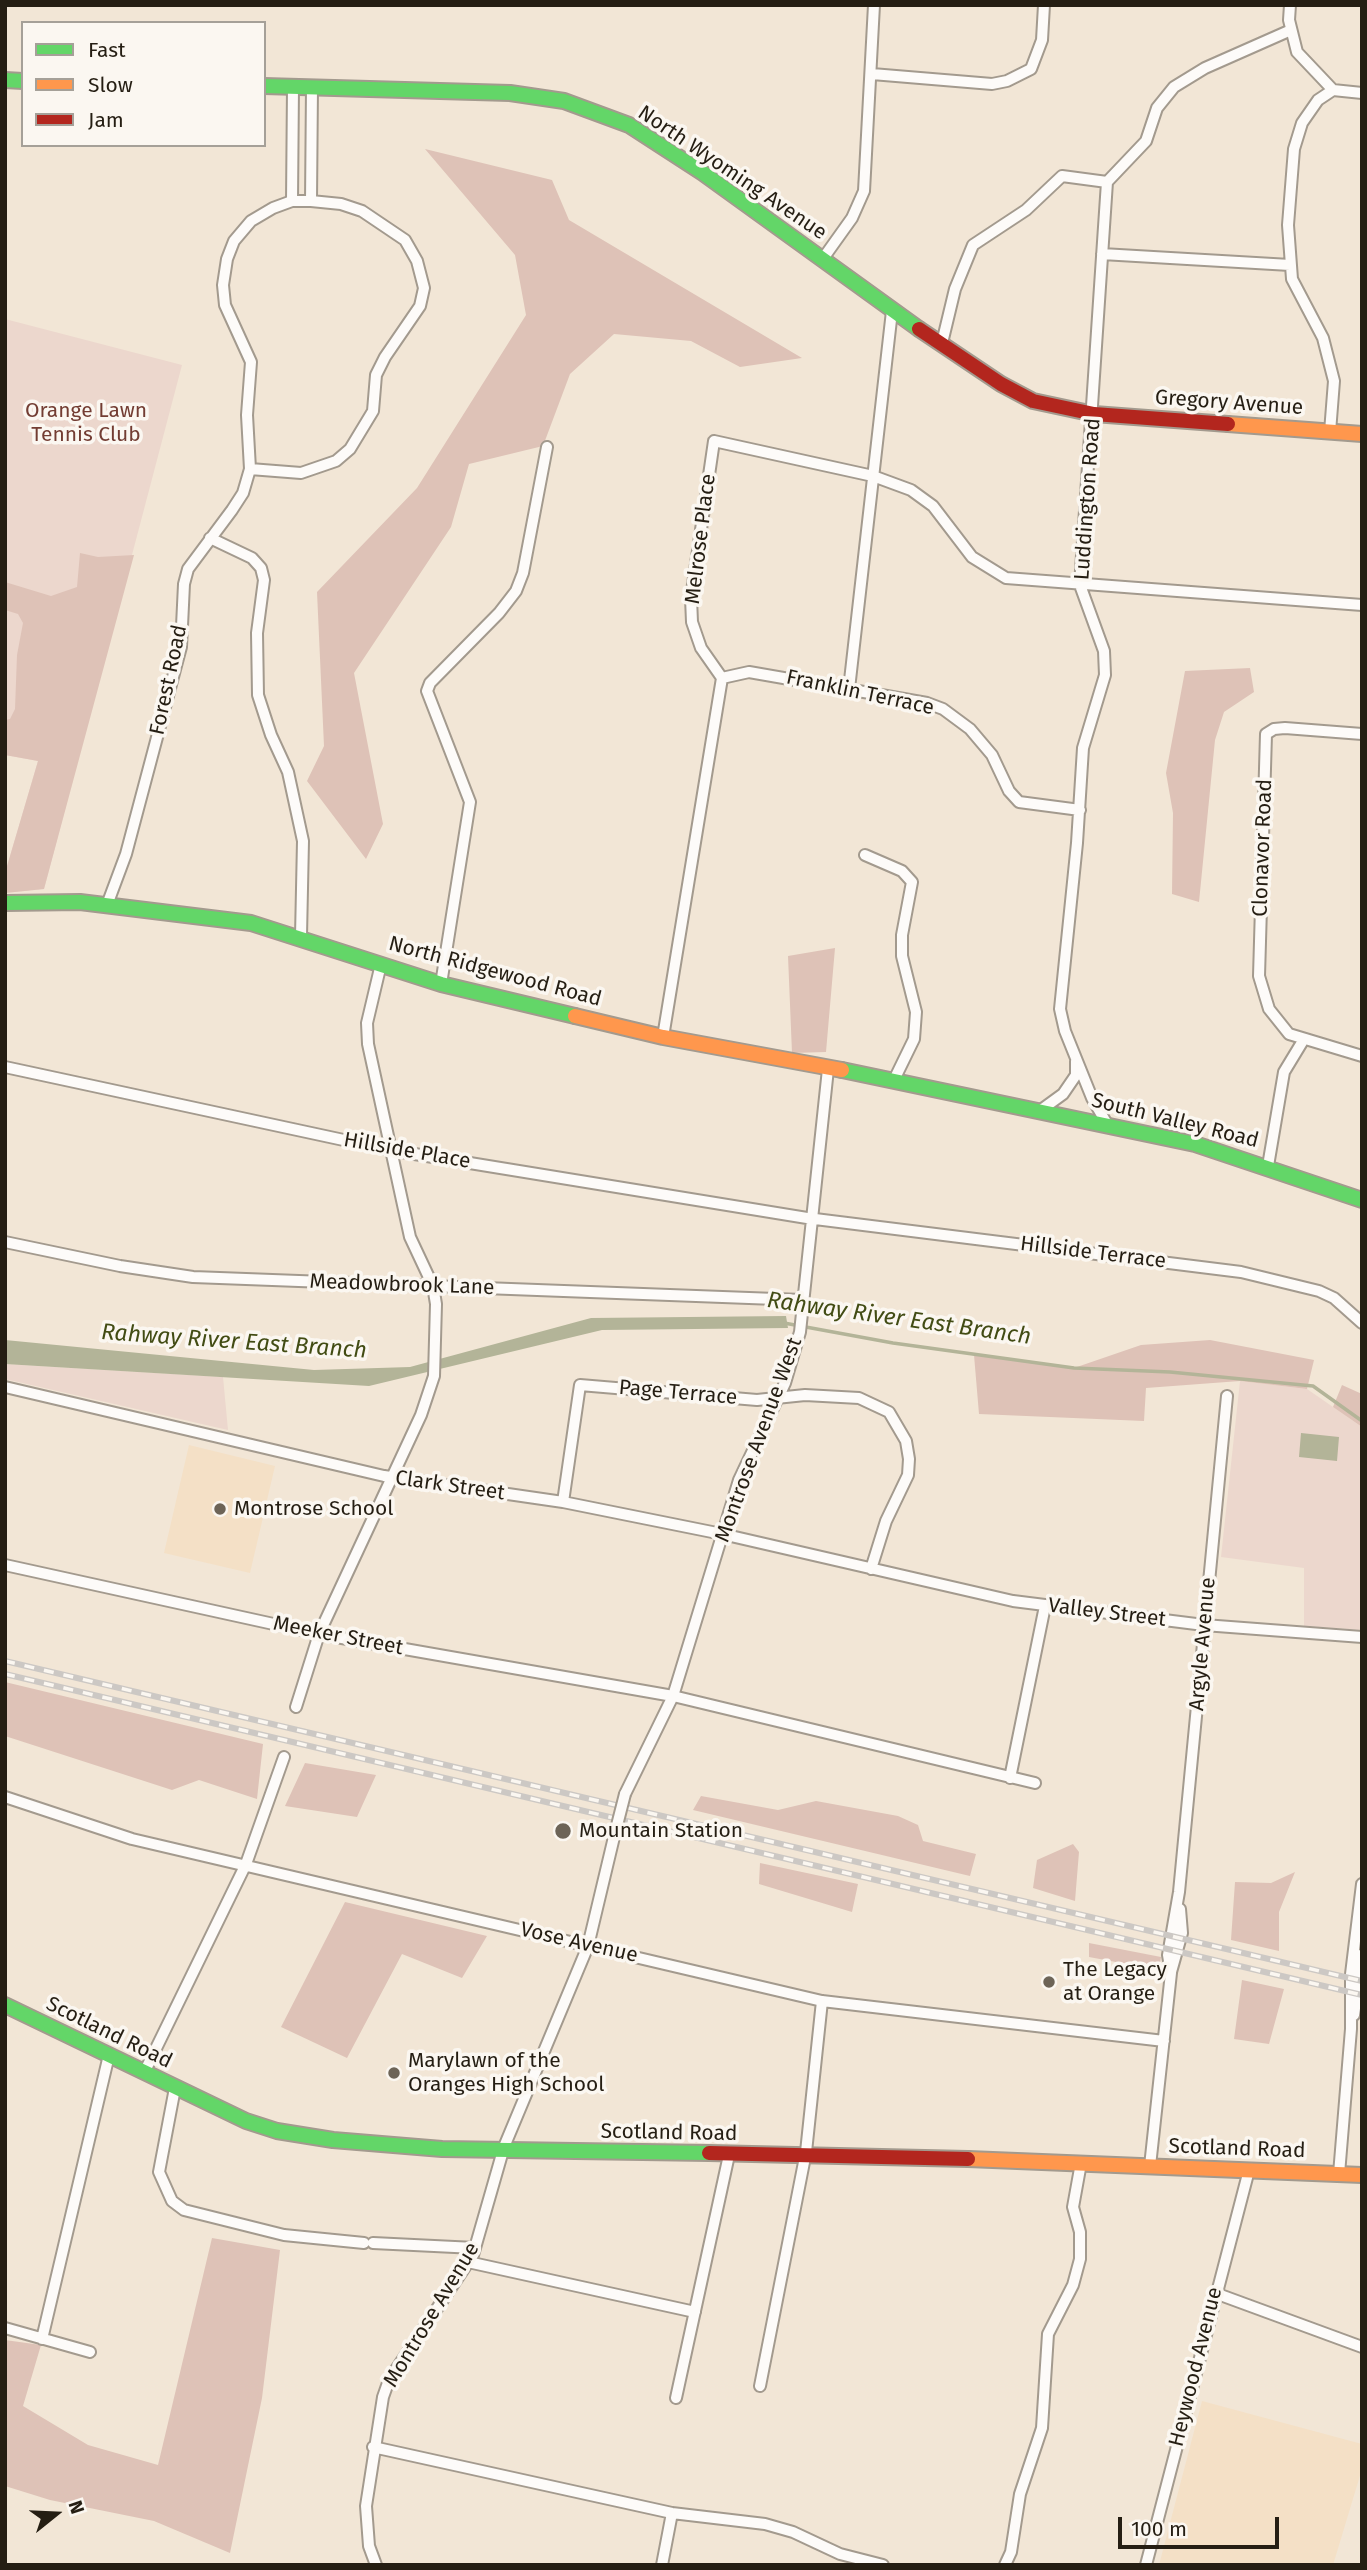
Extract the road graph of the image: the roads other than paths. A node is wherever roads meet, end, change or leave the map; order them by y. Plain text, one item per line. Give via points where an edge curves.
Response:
1 (874, 5) edge
2 (1044, 5) edge
3 (1290, 5) edge
4 (1291, 30) junction
5 (872, 74) junction
6 (266, 86) edge
7 (293, 87) junction
8 (312, 88) junction
9 (1333, 90) junction
10 (1362, 93) edge
11 (1107, 182) junction
12 (292, 201) junction
13 (311, 201) junction
14 (1102, 254) junction
15 (822, 260) junction
16 (1290, 265) junction
17 (892, 311) junction
18 (942, 343) junction
19 (1094, 414) junction
20 (1330, 432) junction
21 (1362, 434) edge
22 (547, 447) dead end
23 (250, 469) junction
24 (873, 477) junction
25 (210, 538) junction
26 (1080, 585) junction
27 (1362, 606) edge
28 (722, 678) junction
29 (849, 689) junction
30 (1362, 734) edge
31 (1080, 810) junction
32 (865, 855) dead end
33 (5, 903) edge
34 (107, 905) junction
35 (301, 936) junction
36 (381, 964) junction
37 (441, 984) junction
38 (663, 1037) junction
39 (1304, 1039) junction
40 (1076, 1055) junction
41 (1362, 1056) edge
42 (5, 1067) edge
43 (828, 1069) junction
44 (894, 1080) junction
45 (974, 1097) joint
46 (1041, 1110) junction
47 (1107, 1124) junction
48 (390, 1150) junction
49 (1268, 1166) junction
50 (1362, 1200) edge
51 (812, 1218) junction
52 (5, 1242) edge
53 (433, 1286) junction
54 (802, 1300) junction
55 (1362, 1323) edge
56 (5, 1387) edge
57 (1227, 1396) dead end
58 (778, 1399) junction
59 (392, 1478) junction
60 (563, 1502) junction
61 (722, 1534) junction
62 (5, 1565) edge
63 (871, 1569) junction
64 (898, 1575) joint
65 (1045, 1606) junction
66 (1205, 1625) junction
67 (319, 1634) junction
68 (1362, 1637) edge
69 (673, 1696) junction
70 (296, 1707) dead end
71 (284, 1757) dead end
72 (1010, 1778) junction
73 (1035, 1783) dead end
74 (625, 1794) joint
75 (5, 1797) edge
76 (246, 1864) junction
77 (1362, 1884) edge
78 (588, 1945) junction
79 (822, 2001) junction
80 (5, 2005) edge
81 (1164, 2041) junction
82 (109, 2055) junction
83 (144, 2073) junction
84 (175, 2088) junction
85 (503, 2150) junction
86 (729, 2155) junction
87 (805, 2156) junction
88 (1081, 2164) junction
89 (1150, 2166) junction
90 (1249, 2170) junction
91 (1339, 2174) junction
92 (1362, 2175) edge
93 (475, 2248) junction
94 (468, 2262) junction
95 (1215, 2292) junction
96 (695, 2312) junction
97 (5, 2329) edge
98 (42, 2339) junction
99 (1362, 2347) edge
100 (90, 2352) dead end
101 (760, 2386) dead end
102 (676, 2398) dead end
103 (373, 2447) junction
104 (672, 2513) junction
105 (376, 2565) edge
106 (662, 2565) edge
107 (883, 2565) edge
108 (1004, 2565) edge
109 (1146, 2565) edge

1 - 5 street
2 - 5 street via 1042,40 1031,68 1007,81 992,85
3 - 4 street
4 - 9 street via 1297,52
4 - 11 street via 1205,68 1174,87 1157,108 1146,141
5 - 15 street via 864,191 852,218
6 - 7 main road, North Wyoming Avenue
7 - 8 main road, North Wyoming Avenue
7 - 12 street
8 - 13 street
8 - 15 main road, North Wyoming Avenue via 510,93 564,101 629,125
9 - 10 street
9 - 16 street via 1318,100 1302,122 1294,149
11 - 14 street, Luddington Road
11 - 18 street via 1062,176 1026,210 973,244 955,289
12 - 13 street
12 - 23 street, Forest Road via 251,220 227,259 225,305 251,362 247,415
13 - 23 street via 362,211 405,240 417,261 422,297 376,375 373,411 350,449 336,461 300,472
14 - 16 street
14 - 19 street, Luddington Road
15 - 17 main road, North Wyoming Avenue
16 - 20 street via 1292,279 1329,356 1334,382
17 - 18 main road, North Wyoming Avenue
17 - 24 street
18 - 19 main road, North Wyoming Avenue via 1033,401
19 - 20 main road, Gregory Avenue
19 - 26 street, Luddington Road
20 - 21 main road, Gregory Avenue
22 - 37 street via 516,591 430,682 427,691 470,802
23 - 25 street, Forest Road via 243,493
24 - 26 street, Melrose Place via 922,496 972,557 1000,575
24 - 28 street, Melrose Place via 714,441 691,598 692,622 701,648
24 - 29 street
25 - 34 street, Forest Road via 188,569 181,647 127,854
25 - 35 street via 252,558 264,580 257,633 258,695 288,772 303,841
26 - 27 street
26 - 31 street, Luddington Road via 1104,651 1105,675 1083,748
28 - 29 street, Franklin Terrace via 749,672
28 - 38 street
29 - 31 street, Franklin Terrace via 943,709 970,729 992,755 1019,802
30 - 39 street, Clonavor Road via 1285,728 1266,734 1259,976 1278,1023 1289,1034
31 - 40 street, Luddington Road via 1060,1009
32 - 44 street via 902,871 912,882 902,956 916,1013 914,1039
33 - 34 main road, North Ridgewood Road
34 - 35 main road, North Ridgewood Road via 251,923
35 - 36 main road, North Ridgewood Road
36 - 37 main road, North Ridgewood Road
36 - 48 street via 367,1023
37 - 38 main road, North Ridgewood Road
38 - 43 main road, North Ridgewood Road
39 - 41 street
39 - 49 street via 1284,1072
40 - 46 street via 1076,1075 1063,1094
40 - 47 street, Luddington Road
42 - 48 street, Hillside Place
43 - 44 main road, North Ridgewood Road
43 - 51 street, Montrose Avenue West
44 - 45 main road, North Ridgewood Road
45 - 46 main road, South Valley Road
46 - 47 main road, South Valley Road
47 - 49 main road, South Valley Road
48 - 51 street, Hillside Place
48 - 53 street via 410,1237
49 - 50 main road, South Valley Road
51 - 54 street, Montrose Avenue West
51 - 55 street, Hillside Terrace via 1143,1258 1289,1281 1334,1298
52 - 53 street, Meadowbrook Lane via 193,1277
53 - 54 street, Meadowbrook Lane
53 - 59 street via 434,1376
54 - 58 street, Montrose Avenue West via 800,1332
56 - 59 street, Clark Street
57 - 66 street, Argyle Avenue
58 - 60 street, Page Terrace via 580,1385
58 - 61 street, Montrose Avenue West via 739,1480
58 - 63 street, Page Terrace via 805,1395 859,1398 889,1412 899,1424 906,1441 908,1475 886,1521
59 - 60 street, Clark Street
59 - 67 street
60 - 61 street, Clark Street
61 - 63 street, Clark Street
61 - 69 street, Montrose Avenue West
62 - 67 street, Meeker Street
63 - 64 street, Clark Street
64 - 65 street, Valley Street
65 - 66 street, Valley Street
65 - 72 street
66 - 68 street, Valley Street
66 - 81 street, Argyle Avenue via 1179,1892 1182,1933 1171,1973
67 - 69 street, Meeker Street
67 - 70 street
69 - 72 street, Meeker Street
69 - 74 street, Montrose Avenue West
71 - 76 street
72 - 73 street, Meeker Street
74 - 78 street, Montrose Avenue, bridge
75 - 76 street, Vose Avenue via 132,1839
76 - 78 street, Vose Avenue
76 - 83 street
77 - 91 street via 1357,1942 1360,1975
78 - 79 street, Vose Avenue
78 - 85 street, Montrose Avenue
79 - 81 street, Vose Avenue
79 - 87 street
80 - 82 main road, Scotland Road
81 - 89 street, Argyle Avenue
82 - 83 main road, Scotland Road
82 - 98 street
83 - 84 main road, Scotland Road
84 - 85 main road, Scotland Road via 246,2121 304,2136 380,2145
84 - 93 street via 159,2172 172,2201 184,2210 284,2235
85 - 86 main road, Scotland Road
85 - 93 street, Montrose Avenue
86 - 87 main road, Scotland Road
86 - 96 street
87 - 88 main road, Scotland Road
87 - 101 street
88 - 89 main road, Scotland Road
88 - 108 street via 1073,2207 1080,2232 1080,2259 1073,2285 1048,2334 1042,2428 1020,2494 1011,2552
89 - 90 main road, Scotland Road
90 - 91 main road, Scotland Road
90 - 95 street, Heywood Avenue
91 - 92 main road, Scotland Road
93 - 94 street, Montrose Avenue
94 - 96 street
94 - 103 street, Montrose Avenue via 389,2381
95 - 99 street
95 - 109 street, Heywood Avenue
96 - 102 street
97 - 98 street
98 - 100 street
103 - 104 street
103 - 105 street, Montrose Avenue via 366,2506 369,2546
104 - 106 street
104 - 107 street via 765,2524 840,2554

